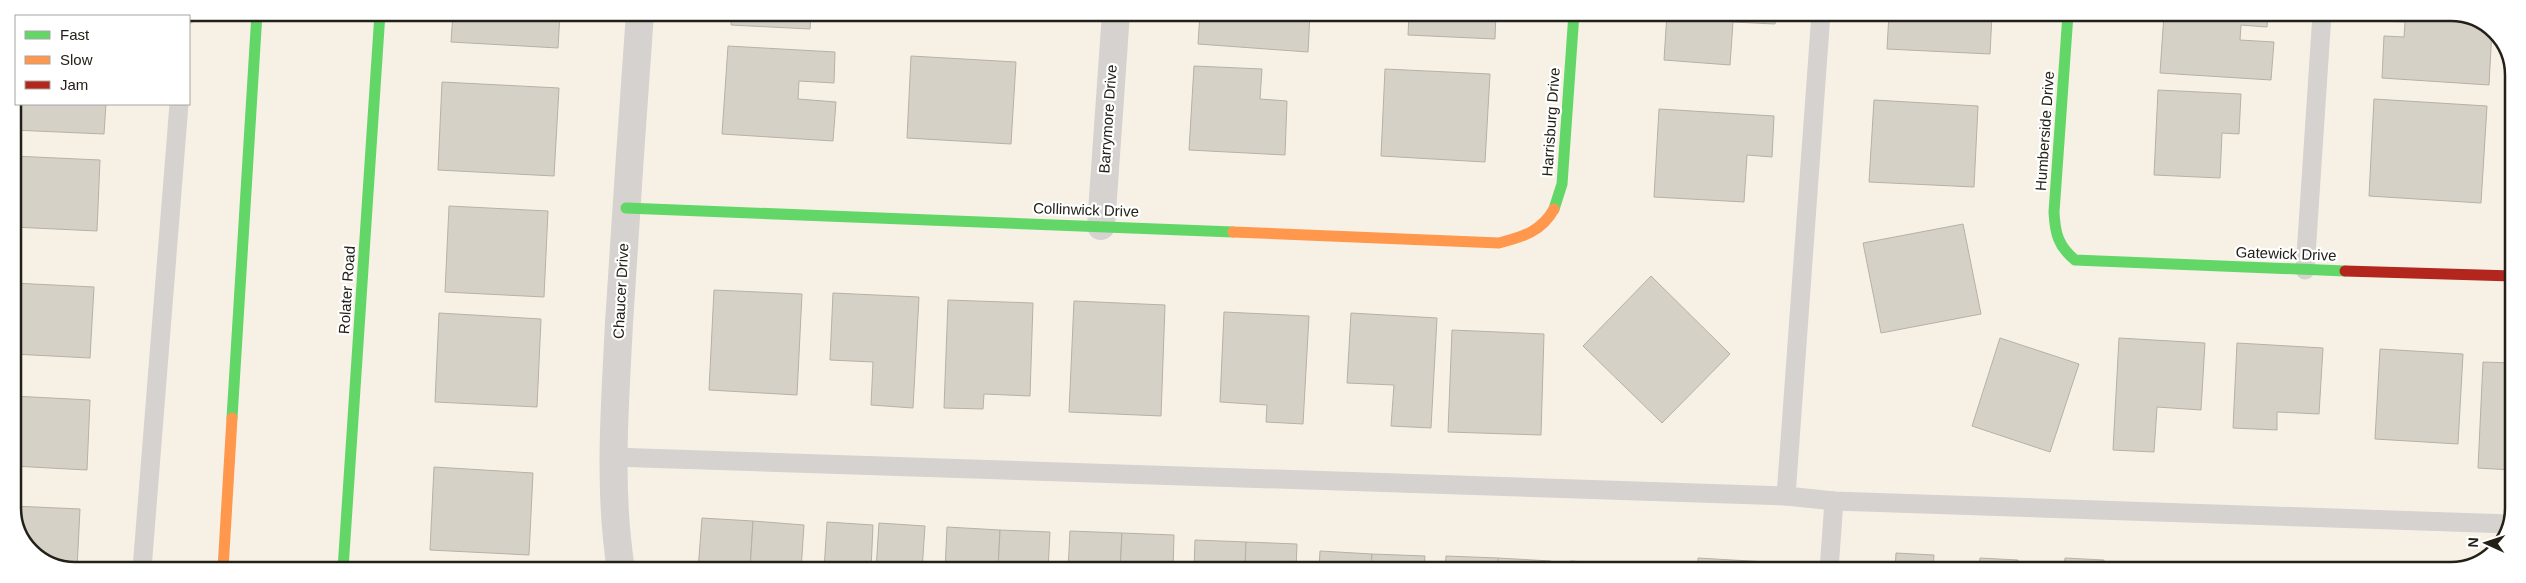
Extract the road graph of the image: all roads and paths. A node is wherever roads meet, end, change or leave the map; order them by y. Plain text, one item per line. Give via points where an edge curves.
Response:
1 (257, 21) edge
2 (379, 21) edge
3 (639, 21) edge
4 (1115, 21) edge
5 (1573, 21) edge
6 (1820, 21) edge
7 (2068, 21) edge
8 (2322, 21) edge
9 (179, 105) edge
10 (626, 208) junction
11 (1101, 226) junction
12 (1542, 228) joint
13 (2061, 250) joint
14 (2305, 270) junction
15 (2505, 276) edge
16 (612, 457) junction
17 (1786, 496) junction
18 (1834, 501) junction
19 (2502, 524) edge
20 (143, 562) edge
21 (224, 562) edge
22 (343, 562) edge
23 (619, 562) edge
24 (1830, 562) edge

1 - 21 street
2 - 22 street, Rolater Road
3 - 10 street, Chaucer Drive
4 - 11 street, Barrymore Drive
5 - 12 street, Harrisburg Drive via 1562,184 1552,216
6 - 17 lane
7 - 13 street, Humberside Drive via 2054,212 2055,234
8 - 14 lane
9 - 20 lane
10 - 11 street, Collinwick Drive
10 - 16 street, Chaucer Drive
11 - 12 street, Collinwick Drive via 1499,243 1520,239
13 - 14 street, Gatewick Drive via 2075,260
14 - 15 street, Gatewick Drive
16 - 17 lane
16 - 23 street, Chaucer Drive
17 - 18 lane
18 - 19 lane
18 - 24 lane

